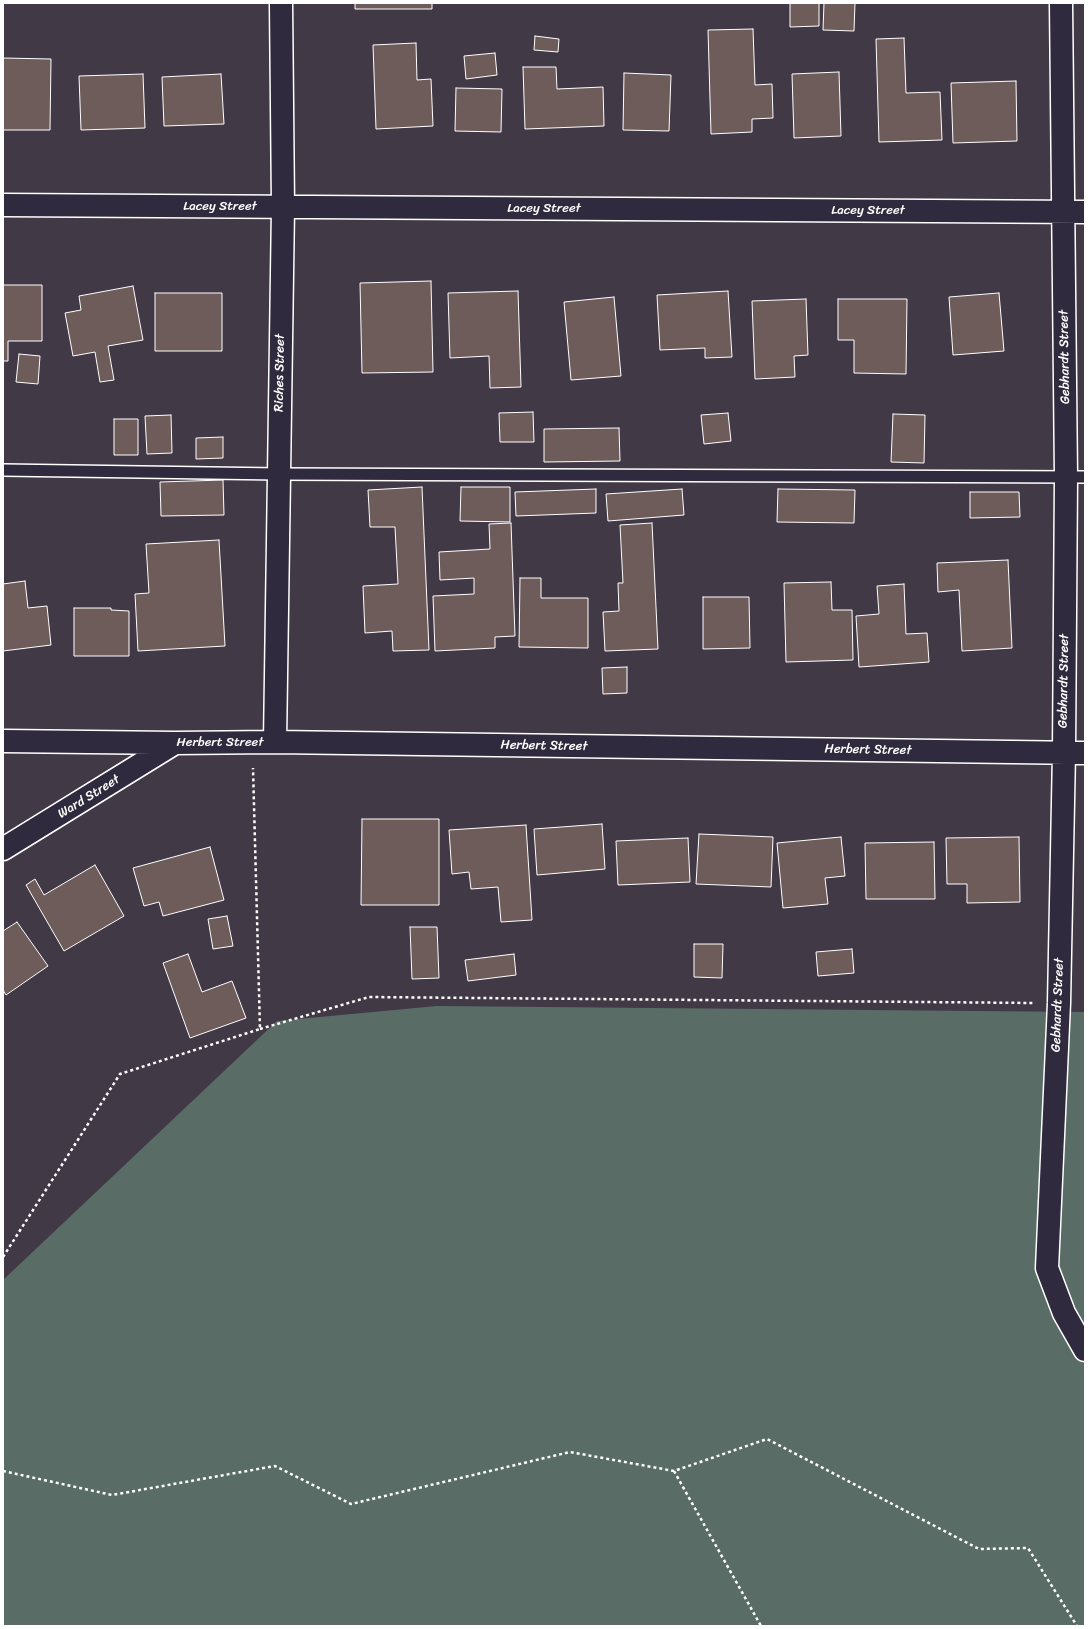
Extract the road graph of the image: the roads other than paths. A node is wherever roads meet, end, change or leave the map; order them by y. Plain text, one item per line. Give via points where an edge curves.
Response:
1 (281, 3) edge
2 (1061, 3) edge
3 (3, 205) edge
4 (282, 207) junction
5 (1063, 212) junction
6 (1085, 212) edge
7 (3, 470) edge
8 (279, 474) junction
9 (1076, 477) edge
10 (3, 741) edge
11 (275, 742) junction
12 (175, 743) junction
13 (1064, 752) junction
14 (1085, 753) edge
15 (3, 849) edge
16 (1085, 1350) edge

1 - 4 street, Riches Street
2 - 5 street, Gebhardt Street
3 - 4 street, Lacey Street
4 - 5 street, Lacey Street
4 - 8 street, Riches Street
5 - 6 street, Lacey Street
5 - 9 street, Gebhardt Street
7 - 8 lane
8 - 9 lane
8 - 11 street, Riches Street
9 - 13 street, Gebhardt Street
10 - 12 street, Herbert Street
11 - 12 street, Herbert Street
11 - 13 street, Herbert Street
12 - 15 street, Ward Street
13 - 14 street, Herbert Street
13 - 16 street, Gebhardt Street via 1059,1003 1047,1268 1064,1313

